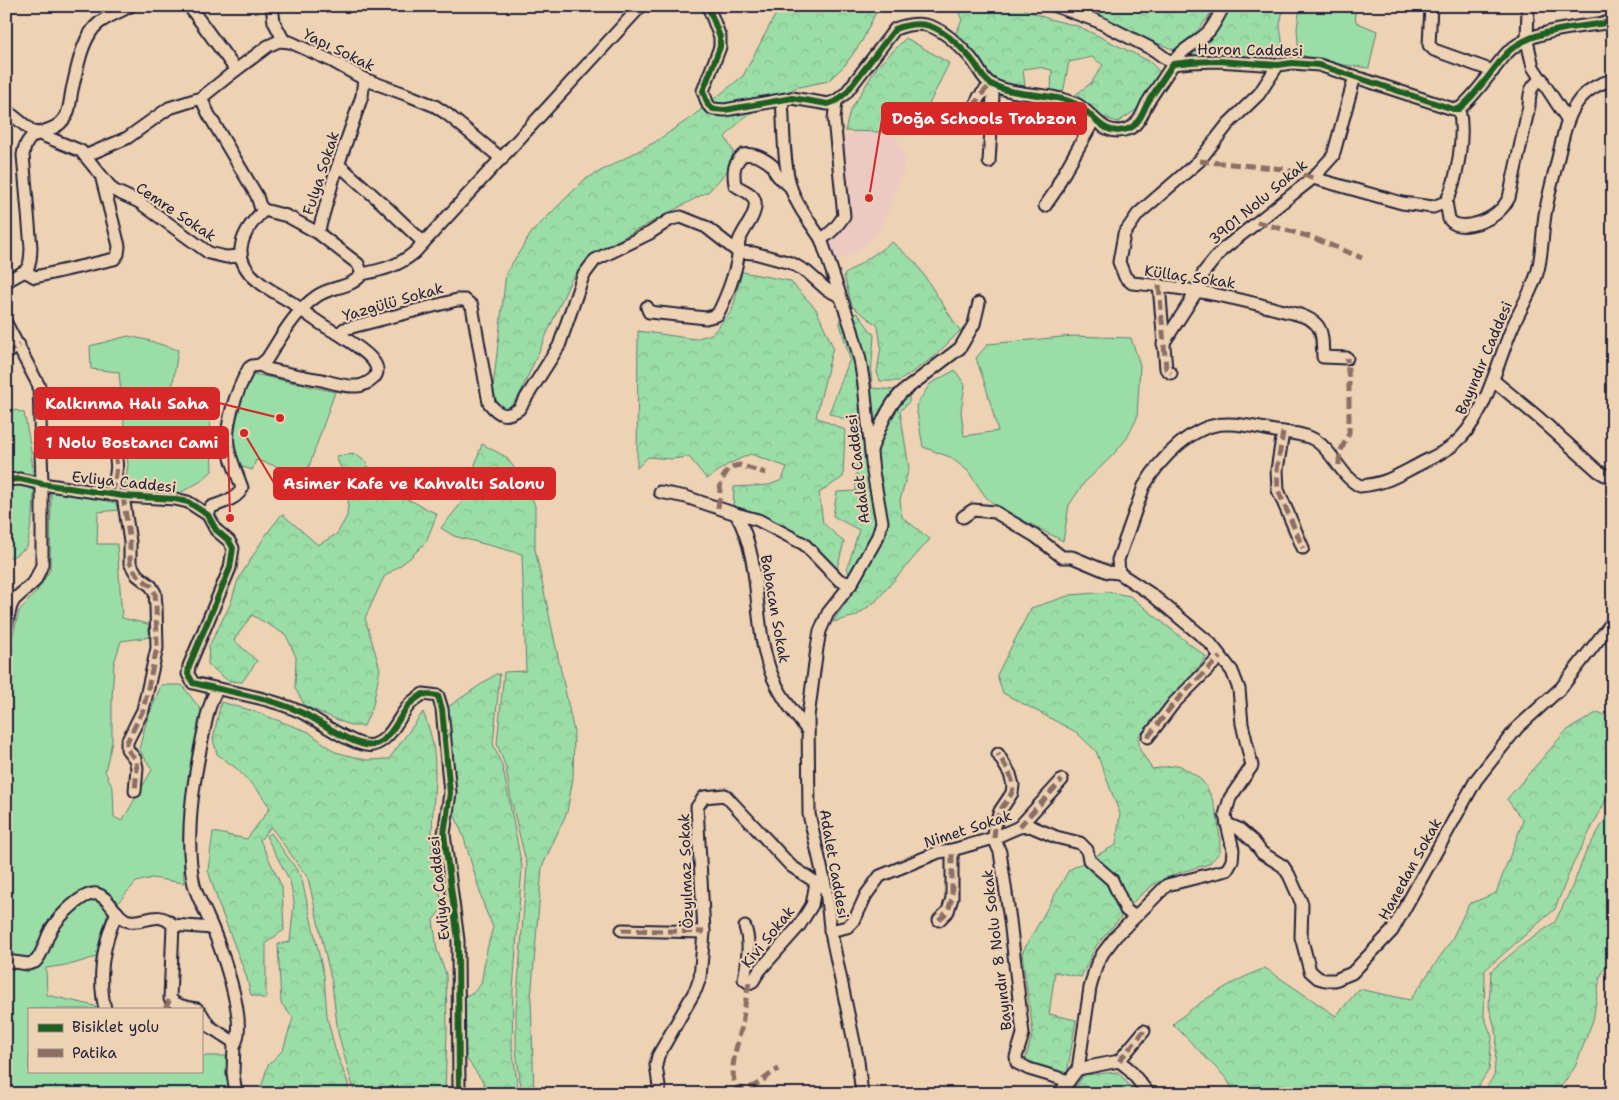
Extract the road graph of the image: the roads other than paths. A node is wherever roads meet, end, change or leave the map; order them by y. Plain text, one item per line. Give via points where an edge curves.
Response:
1 (130, 6) edge
2 (189, 6) edge
3 (272, 6) edge
4 (641, 6) edge
5 (708, 6) edge
6 (1055, 6) edge
7 (1224, 6) edge
8 (1431, 6) edge
9 (1528, 6) edge
10 (1613, 22) edge
11 (284, 41) junction
12 (1527, 41) junction
13 (1174, 64) junction
14 (1278, 65) junction
15 (236, 70) junction
16 (1493, 71) junction
17 (1355, 76) junction
18 (364, 79) junction
19 (1542, 79) junction
20 (1613, 80) edge
21 (991, 84) junction
22 (202, 98) junction
23 (782, 100) junction
24 (836, 101) junction
25 (1459, 109) junction
26 (6, 110) edge
27 (1093, 119) junction
28 (1567, 119) junction
29 (967, 121) dead end
30 (36, 133) junction
31 (86, 156) junction
32 (502, 159) junction
33 (989, 162) dead end
34 (339, 165) junction
35 (102, 178) junction
36 (1313, 178) junction
37 (790, 186) junction
38 (1446, 202) junction
39 (1045, 206) dead end
40 (264, 210) junction
41 (318, 233) junction
42 (821, 239) junction
43 (423, 242) junction
44 (738, 252) junction
45 (240, 256) junction
46 (26, 272) junction
47 (362, 274) junction
48 (6, 282) edge
49 (1159, 285) junction
50 (1197, 291) junction
51 (840, 296) junction
52 (979, 303) dead end
53 (647, 307) dead end
54 (301, 310) junction
55 (6, 323) edge
56 (339, 334) junction
57 (1163, 344) junction
58 (19, 345) junction
59 (6, 354) edge
60 (1347, 358) dead end
61 (260, 364) junction
62 (1171, 373) dead end
63 (1493, 380) junction
64 (1283, 432) junction
65 (110, 440) dead end
66 (871, 452) junction
67 (1613, 475) edge
68 (6, 480) edge
69 (42, 484) junction
70 (660, 492) dead end
71 (117, 496) junction
72 (736, 514) junction
73 (208, 515) junction
74 (963, 517) dead end
75 (1303, 548) dead end
76 (1119, 573) junction
77 (851, 584) junction
78 (1613, 622) edge
79 (6, 626) edge
80 (1220, 657) junction
81 (217, 689) junction
82 (808, 731) junction
83 (1148, 737) dead end
84 (998, 754) dead end
85 (1062, 780) dead end
86 (135, 791) dead end
87 (1226, 824) junction
88 (1019, 827) junction
89 (994, 838) junction
90 (952, 850) junction
91 (821, 885) junction
92 (117, 912) junction
93 (1135, 918) junction
94 (939, 920) dead end
95 (172, 925) junction
96 (745, 927) dead end
97 (212, 928) junction
98 (622, 930) dead end
99 (830, 931) junction
100 (704, 932) junction
101 (6, 962) edge
102 (168, 1004) edge
103 (105, 1008) edge
104 (184, 1008) edge
105 (202, 1015) edge
106 (1144, 1032) dead end
107 (234, 1045) junction
108 (1119, 1062) junction
109 (1078, 1069) junction
110 (1069, 1080) junction
111 (236, 1094) edge
112 (459, 1094) edge
113 (660, 1094) edge
114 (862, 1094) edge
115 (1059, 1094) edge
116 (1149, 1094) edge

1 - 30 street via 92,30 76,74 67,115 62,122
2 - 15 street
3 - 11 street via 274,22
4 - 32 street
5 - 23 street via 720,37 720,47 703,91 708,105 725,110
6 - 13 street via 1098,21
7 - 13 street via 1210,30 1176,57
8 - 16 street via 1429,45 1434,50
9 - 12 street
10 - 12 street via 1568,28
11 - 15 street, Yapı Sokak via 268,46
11 - 18 street, Yapı Sokak via 332,61
12 - 16 street via 1516,45
12 - 19 street via 1533,67
13 - 14 street, Horon Caddesi via 1217,61
13 - 27 street via 1130,129 1111,130
14 - 17 street, Horon Caddesi via 1306,63
14 - 49 street, Küllaç Sokak via 1260,94 1228,124 1199,161 1138,214 1124,234 1119,262 1125,277 1132,284
15 - 22 street, Yapı Sokak
16 - 25 street
17 - 25 street, Horon Caddesi
17 - 36 street, 3901 Nolu Sokak via 1333,156
18 - 32 street, Yapı Sokak via 435,106
18 - 34 street, Fulya Sokak via 362,96
19 - 28 street
19 - 38 street via 1533,84 1530,91 1509,198 1500,211 1480,222 1455,224 1449,220
20 - 28 street, Bayındır Caddesi via 1592,88 1582,96
21 - 24 street via 947,35 933,26 906,25 895,29 846,93
21 - 27 street via 1066,100
21 - 29 street via 979,97
21 - 33 street
22 - 31 street, Yapı Sokak via 169,108 127,138
22 - 40 street via 209,116
23 - 24 street via 792,98 828,104
23 - 37 street
24 - 42 street via 834,120 844,216 837,228
25 - 38 street via 1462,131 1457,169
26 - 30 street, Cemre Sokak
27 - 39 street
28 - 63 street, Bayındır Caddesi via 1546,210 1539,268
30 - 31 street, Cemre Sokak via 77,149
30 - 46 street via 27,141 23,155 31,248
31 - 35 street, Cemre Sokak
32 - 43 street
34 - 41 street, Fulya Sokak
34 - 43 street
35 - 45 street, Cemre Sokak via 113,190 139,202 209,253
35 - 46 street via 119,246 114,259 35,277
36 - 38 street via 1402,203 1433,207
36 - 50 street, 3901 Nolu Sokak via 1222,250 1204,272
37 - 42 street, Adalet Caddesi
37 - 44 street via 775,173 773,166 757,155 743,155 738,160 734,166 735,185 753,196 755,201
40 - 41 street via 287,216
40 - 45 street via 245,233
41 - 47 street, Fulya Sokak via 358,264
42 - 51 street, Adalet Caddesi
43 - 47 street via 399,264
44 - 51 street, Yazgülü Sokak via 791,263
44 - 53 street via 723,305 717,315 706,318 649,312
44 - 56 street, Yazgülü Sokak via 706,226 681,217 671,219 595,260 583,276 559,346 519,409 511,414 494,411 489,403 472,306 465,300 344,329
45 - 54 street via 249,273 259,282
46 - 48 street
47 - 54 street via 352,283 323,292
49 - 50 street, Küllaç Sokak
49 - 57 street
50 - 57 street, 3901 Nolu Sokak
50 - 60 street, Küllaç Sokak via 1303,316 1320,329 1323,357
51 - 66 street, Adalet Caddesi via 860,360
52 - 66 street via 974,324 960,348 894,401
54 - 56 street
54 - 61 street via 267,359
55 - 58 street
56 - 61 street, Yazgülü Sokak via 372,359 377,368 373,380 358,386 344,385 268,369
57 - 62 street via 1166,369
58 - 59 street
58 - 69 street via 39,386
61 - 73 street via 249,368 231,412 229,451 242,488 236,496 211,507
63 - 64 street, Bayındır Caddesi via 1464,435 1451,446 1386,482 1360,486 1348,478 1316,441
63 - 67 street via 1598,472
64 - 75 street via 1277,470 1278,490
64 - 76 street, Bayındır Caddesi via 1226,424 1206,428 1182,441 1144,486 1118,560
65 - 71 street via 117,458
66 - 77 street, Adalet Caddesi via 882,522 878,536
68 - 69 street, Evliya Caddesi via 20,479
69 - 71 street, Evliya Caddesi
69 - 79 street via 42,565 34,581 14,600
70 - 72 street via 686,496
71 - 73 street, Evliya Caddesi via 174,499 188,502
71 - 86 street via 130,542 130,563 136,575 155,592 156,606 157,648 143,710 127,742 136,760
72 - 77 street via 758,520 804,544 839,580
72 - 82 street, Babacan Sokak via 747,540 770,669 785,700
73 - 81 street, Evliya Caddesi via 216,530 233,548 232,557 188,674 193,683
74 - 76 street via 973,510 995,512 1062,557 1072,557 1108,572
76 - 80 street via 1151,594 1210,643
77 - 82 street, Adalet Caddesi via 828,613 820,631
78 - 87 street, Hanedan Sokak via 1561,688 1517,728 1476,780 1392,931 1346,977 1325,980 1310,971 1301,938 1302,904 1289,875 1283,866 1262,853 1254,841
80 - 83 street via 1174,703
80 - 87 street via 1232,671 1238,689 1252,766 1230,798
81 - 97 street via 208,709 191,811 193,879
81 - 112 street, Evliya Caddesi via 285,706 367,746 385,738 411,704 423,694 438,696 450,793 444,834 458,940
82 - 91 street, Adalet Caddesi via 809,814
84 - 89 street via 1013,785 1012,793 1000,811
85 - 88 street
87 - 93 street via 1233,850 1227,870 1167,885
88 - 89 street, Nimet Sokak
88 - 93 street, Nimet Sokak via 1030,826 1080,843 1087,850 1089,860 1112,880 1126,910
89 - 90 street, Nimet Sokak
89 - 110 street, Bayındır 8 Nolu Sokak via 1002,862 1023,1034 1016,1056 1017,1064
90 - 94 street via 952,898 948,911
90 - 99 street, Nimet Sokak via 939,852 880,876 848,927
91 - 96 street, Kivi Sokak via 799,926 748,983 744,980 748,961
91 - 99 street, Adalet Caddesi
91 - 100 street, Özyılmaz Sokak via 791,866 725,795 704,797 697,807
92 - 95 street via 130,921 160,917
92 - 101 street via 103,897 95,894 86,896 70,907 52,928 34,962
92 - 103 street via 104,950
93 - 109 street via 1116,936 1096,966
95 - 97 street
95 - 102 street
97 - 107 street via 234,994 239,1026 238,1041
98 - 100 street
99 - 114 street, Adalet Caddesi
100 - 113 street, Özyılmaz Sokak via 696,989 658,1056
102 - 104 street
105 - 107 street via 209,1026
106 - 108 street
107 - 111 street
108 - 109 street
108 - 116 street
109 - 110 street
110 - 115 street

